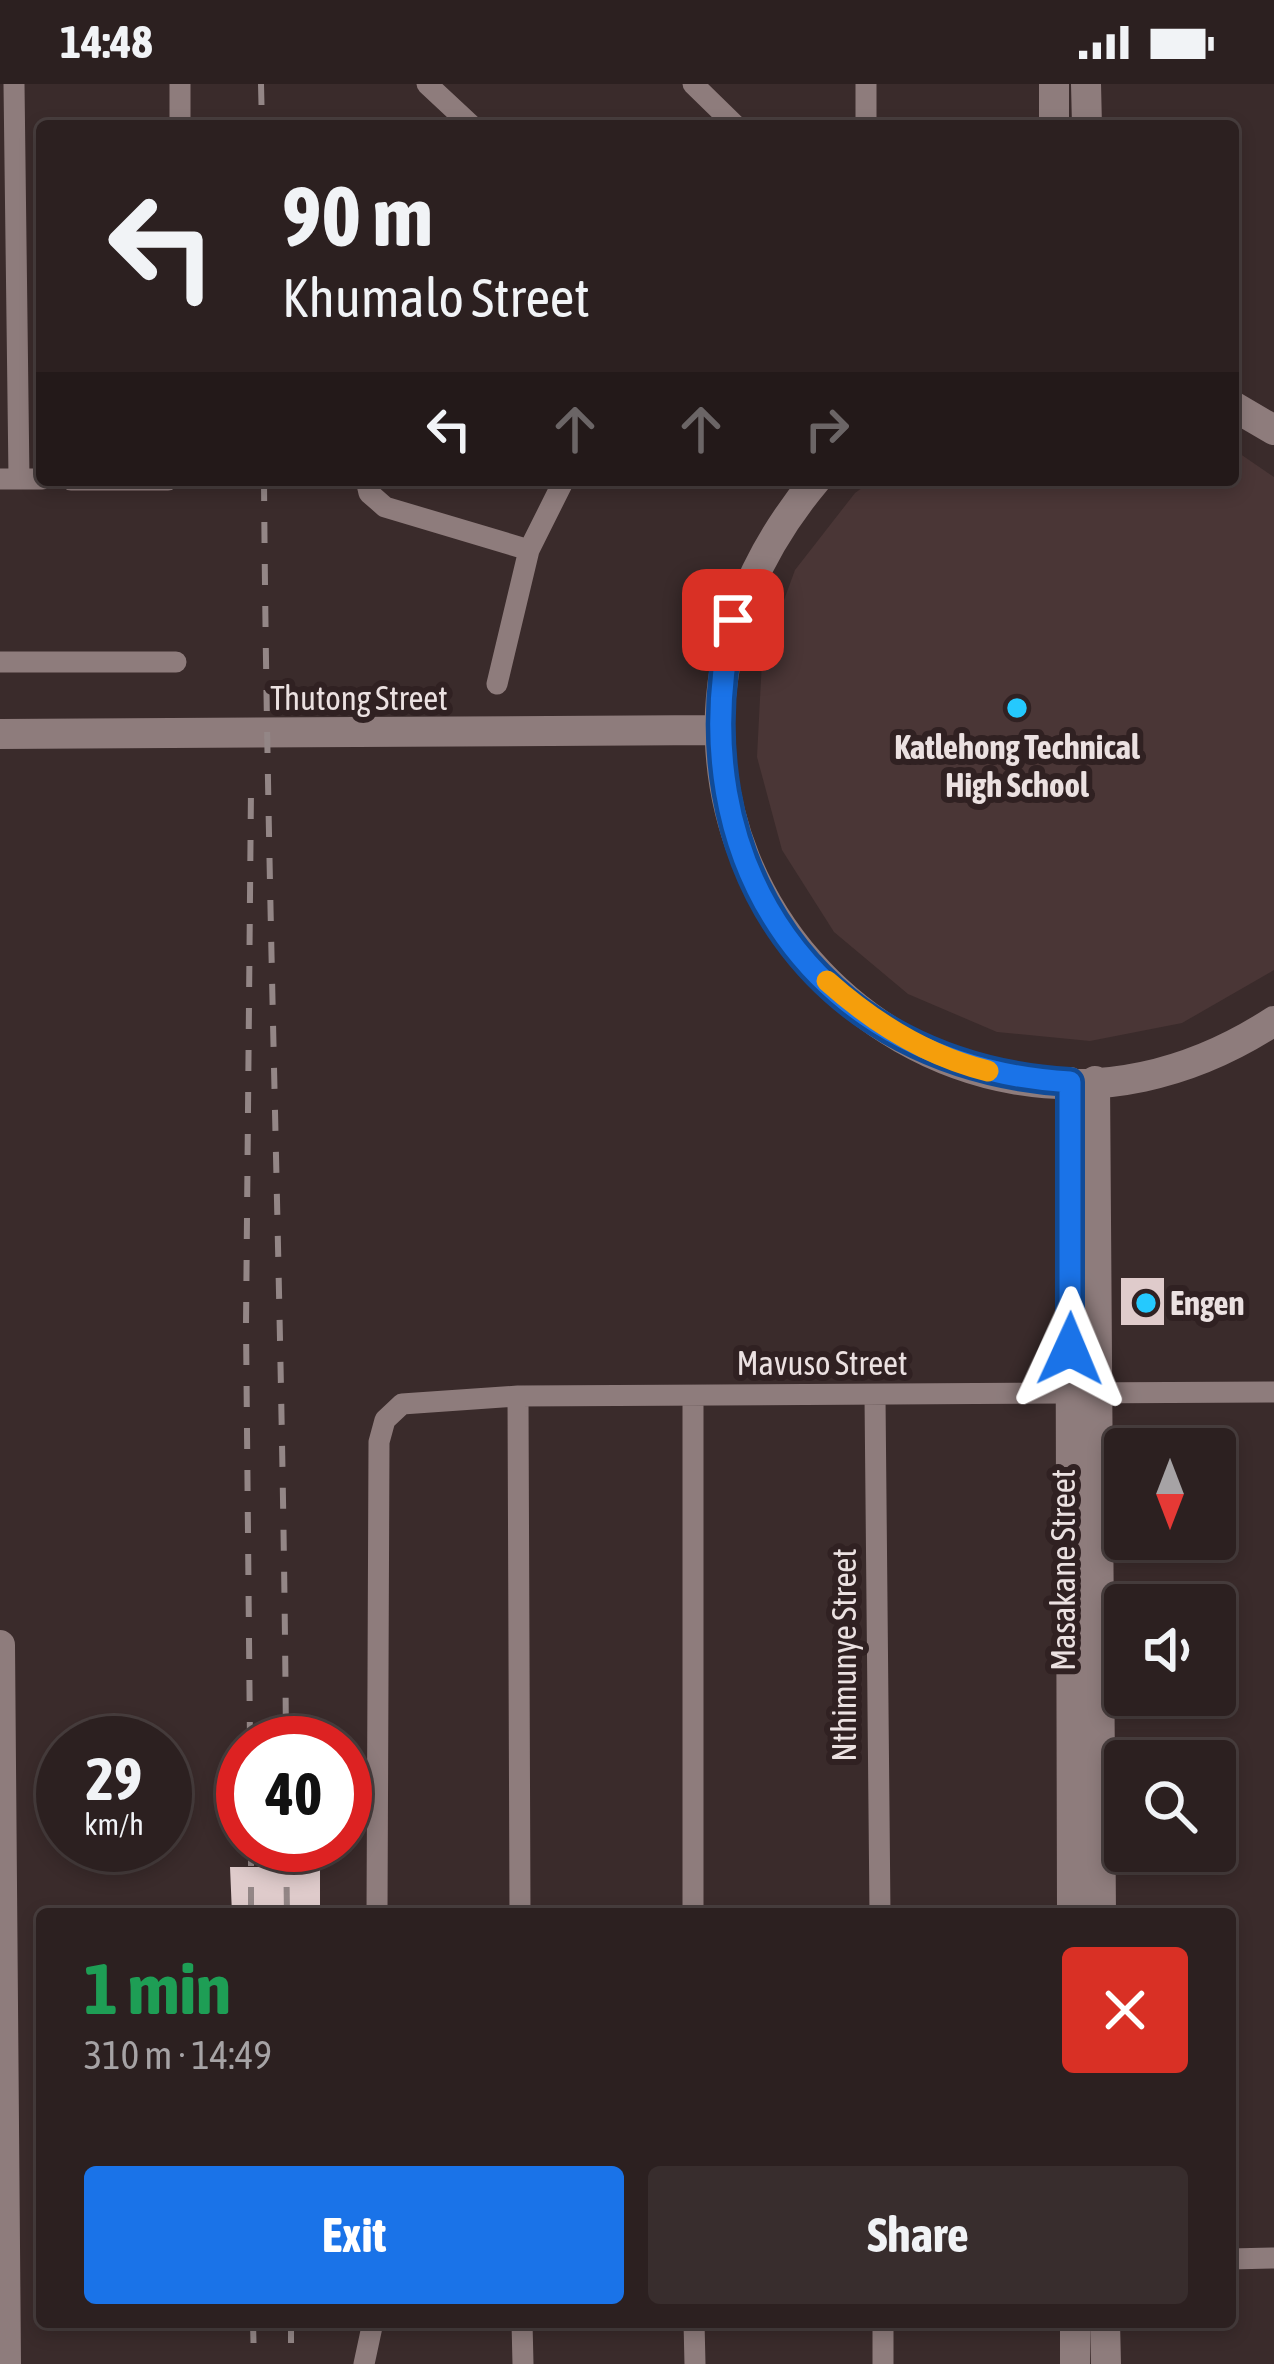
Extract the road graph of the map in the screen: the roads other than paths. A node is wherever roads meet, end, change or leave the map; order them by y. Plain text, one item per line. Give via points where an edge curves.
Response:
1 (14, 84) edge
2 (180, 84) edge
3 (427, 84) edge
4 (693, 84) edge
5 (866, 84) edge
6 (1054, 84) edge
7 (1087, 84) edge
8 (180, 120) edge
9 (466, 120) edge
10 (730, 120) edge
11 (866, 120) edge
12 (1054, 120) edge
13 (1087, 120) edge
14 (1239, 410) edge
15 (1274, 430) edge
16 (20, 479) edge
17 (367, 486) edge
18 (561, 486) edge
19 (812, 486) edge
20 (530, 550) junction
21 (0, 662) edge
22 (176, 662) dead end
23 (497, 684) dead end
24 (717, 730) junction
25 (0, 734) edge
26 (1274, 1021) edge
27 (1083, 1082) junction
28 (1274, 1392) edge
29 (1083, 1395) junction
30 (518, 1396) junction
31 (875, 1396) junction
32 (693, 1397) junction
33 (0, 1645) edge
34 (1, 1803) edge
35 (377, 1908) edge
36 (520, 1908) edge
37 (694, 1908) edge
38 (880, 1908) edge
39 (1072, 1908) edge
40 (1101, 1908) edge
41 (1274, 2258) edge
42 (1236, 2260) edge
43 (372, 2328) edge
44 (522, 2328) edge
45 (694, 2328) edge
46 (883, 2328) edge
47 (1075, 2328) edge
48 (1106, 2328) edge
49 (6, 2364) edge
50 (364, 2364) edge
51 (523, 2364) edge
52 (695, 2364) edge
53 (883, 2364) edge
54 (1075, 2364) edge
55 (1106, 2364) edge

1 - 16 street
2 - 8 street
3 - 9 street
4 - 10 street
5 - 11 street
6 - 12 street
7 - 13 street
14 - 15 street
17 - 20 street via 385,507
18 - 20 street
19 - 24 street via 764,551 733,620
20 - 23 street
21 - 22 street
24 - 25 street, Thutong Street
24 - 27 street via 742,856 771,914 810,965 858,1009 913,1043 973,1067
26 - 27 street via 1200,1059
27 - 29 street, Masakane Street
28 - 29 street, Mavuso Street
29 - 31 street, Mavuso Street
29 - 39 street, Masakane Street
29 - 40 street, Masakane Street
30 - 32 street, Mavuso Street
30 - 35 street, Mavuso Street via 415,1400 382,1426
30 - 36 street
31 - 32 street, Mavuso Street
31 - 38 street, Nthimunye Street
32 - 37 street
33 - 34 street
34 - 49 street
41 - 42 street
43 - 50 street
44 - 51 street
45 - 52 street
46 - 53 street
47 - 54 street
48 - 55 street

